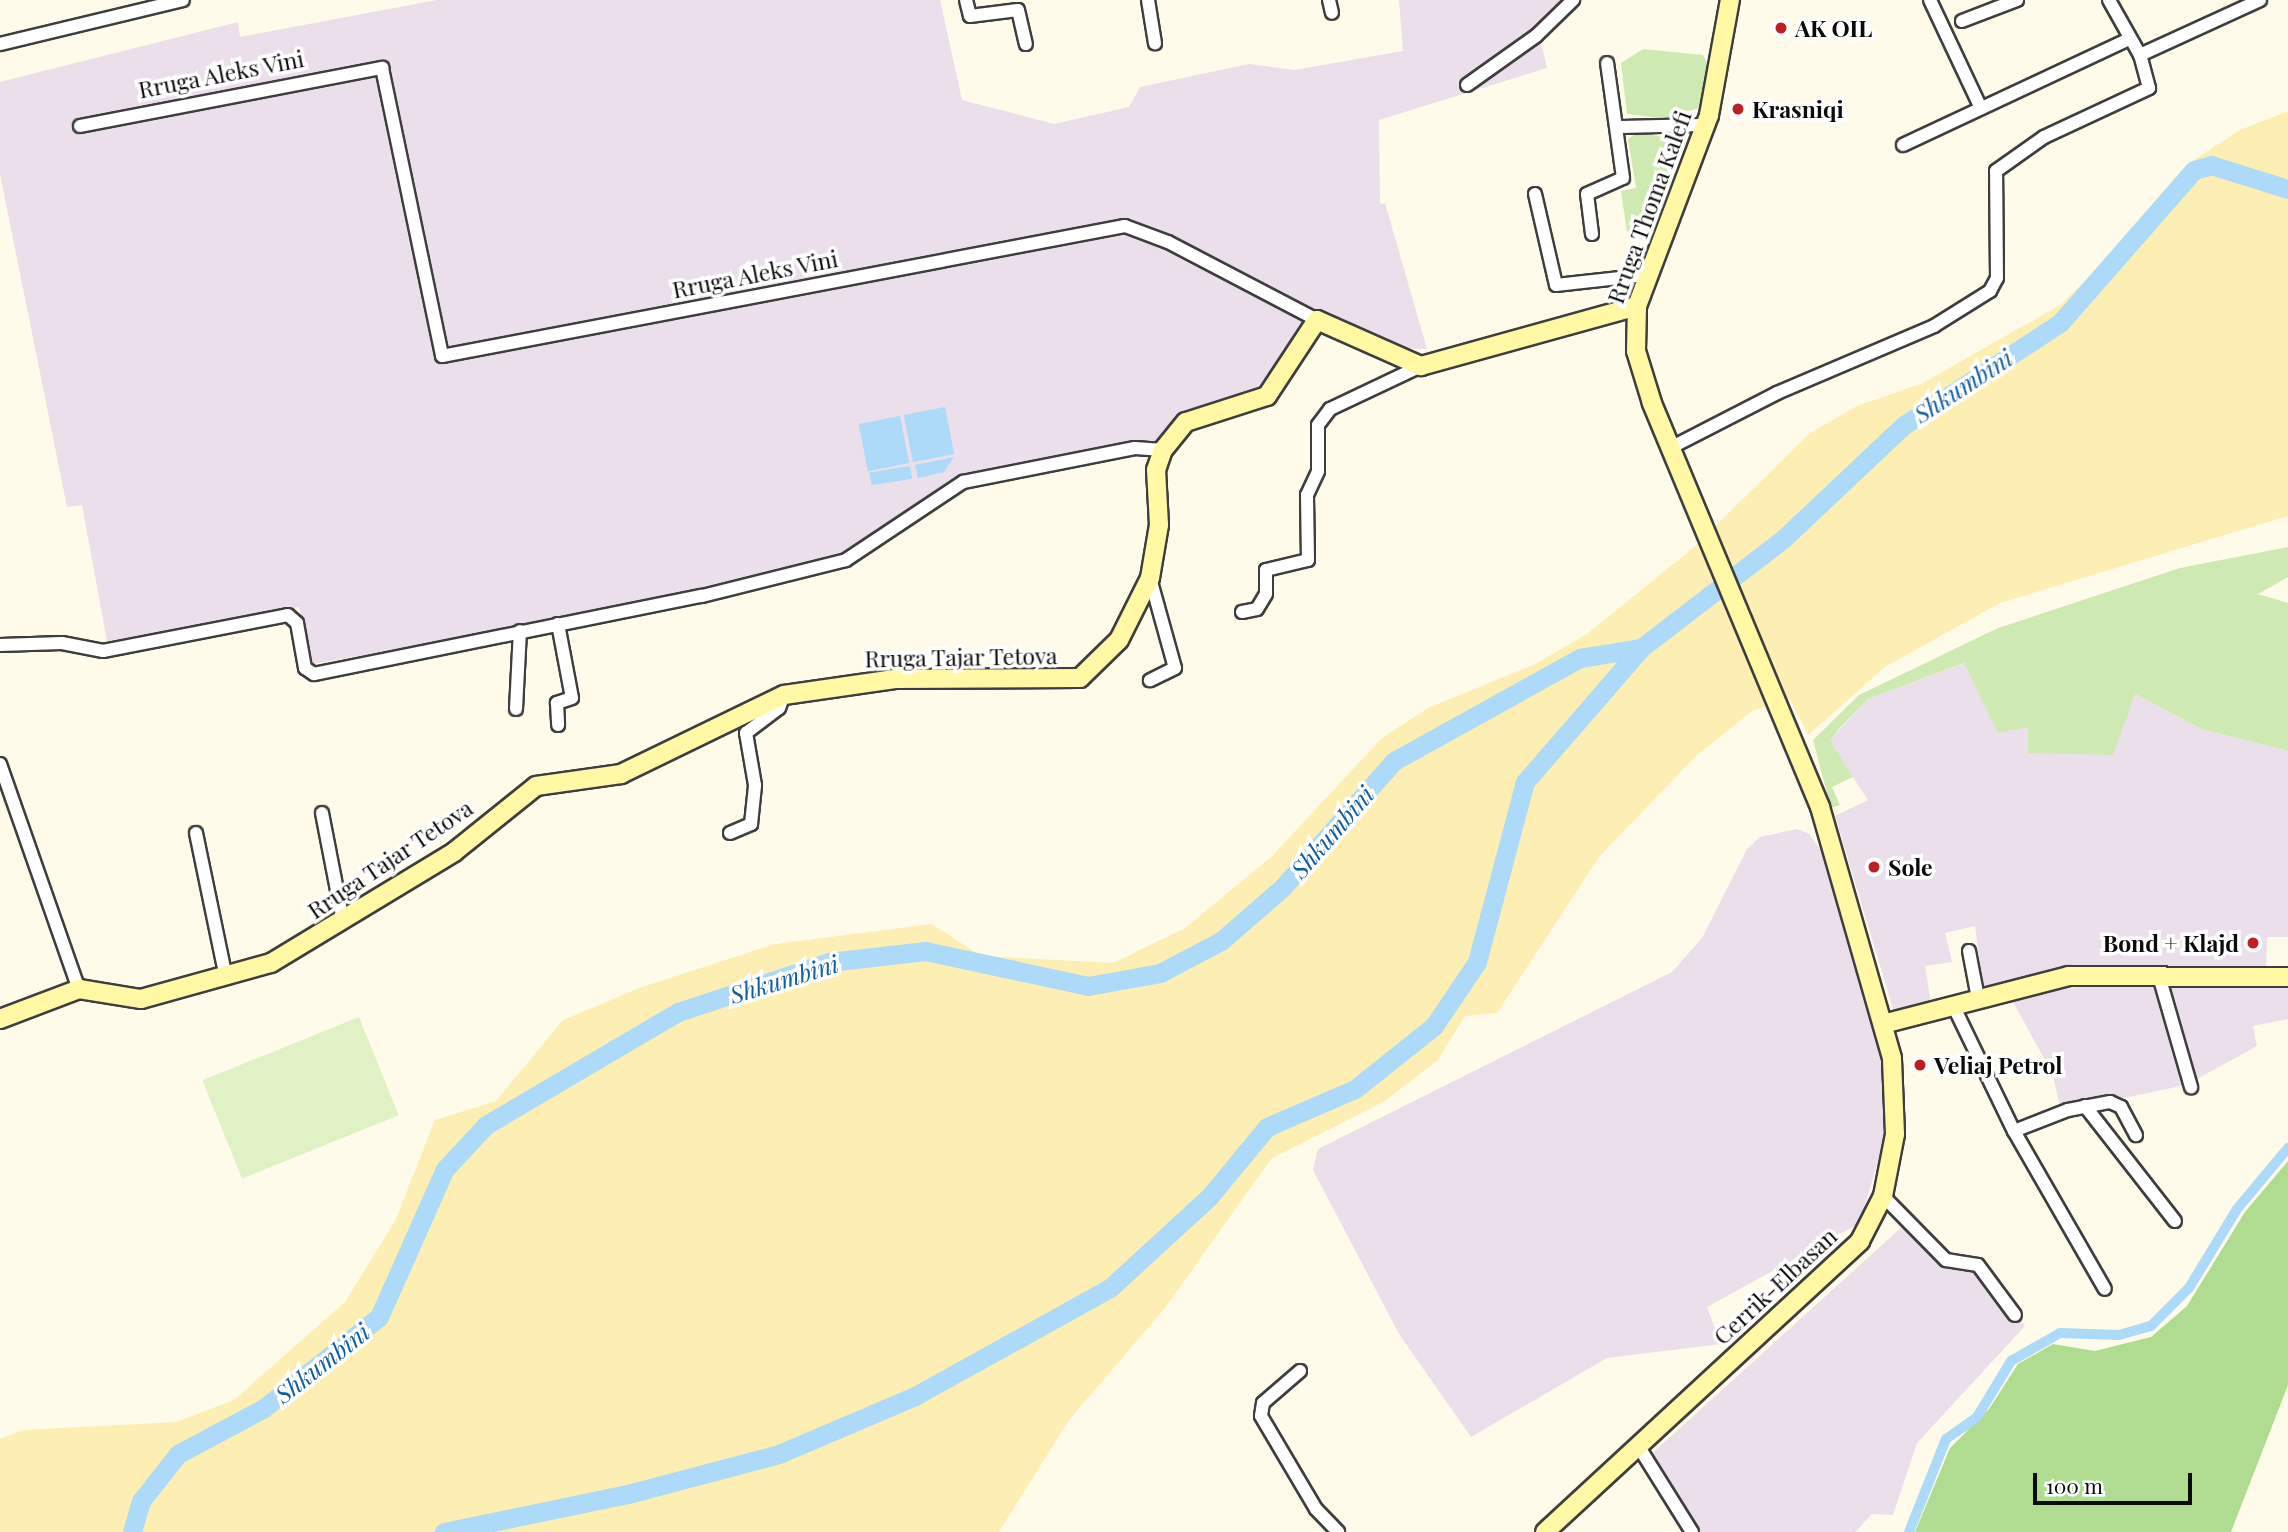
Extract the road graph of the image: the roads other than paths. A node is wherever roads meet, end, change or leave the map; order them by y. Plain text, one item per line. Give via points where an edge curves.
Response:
1 (183, 0) edge
2 (966, 0) edge
3 (1147, 0) edge
4 (1329, 0) edge
5 (1573, 0) edge
6 (1727, 0) edge
7 (1930, 0) edge
8 (2017, 0) edge
9 (2109, 0) edge
10 (2260, 0) edge
11 (1332, 13) dead end
12 (1962, 21) dead end
13 (2127, 40) junction
14 (1155, 43) dead end
15 (0, 44) edge
16 (1026, 44) dead end
17 (2140, 55) junction
18 (1607, 63) dead end
19 (1466, 85) dead end
20 (1979, 104) junction
21 (1706, 125) junction
22 (80, 126) dead end
23 (1617, 127) junction
24 (1903, 145) dead end
25 (1535, 194) dead end
26 (1592, 234) dead end
27 (1647, 275) junction
28 (1637, 306) junction
29 (1317, 320) junction
30 (1421, 366) junction
31 (1672, 447) junction
32 (1163, 450) junction
33 (1150, 579) junction
34 (1242, 612) dead end
35 (558, 624) junction
36 (520, 631) junction
37 (0, 645) edge
38 (1150, 680) dead end
39 (784, 695) junction
40 (516, 709) dead end
41 (558, 724) dead end
42 (0, 764) edge
43 (1820, 807) joint
44 (322, 813) dead end
45 (196, 833) dead end
46 (730, 834) dead end
47 (342, 921) junction
48 (1969, 951) dead end
49 (2158, 976) junction
50 (2288, 977) edge
51 (226, 978) junction
52 (79, 989) junction
53 (1978, 998) junction
54 (1953, 1004) junction
55 (0, 1019) edge
56 (1883, 1024) junction
57 (2191, 1087) dead end
58 (2085, 1106) junction
59 (2014, 1131) junction
60 (2136, 1135) dead end
61 (1883, 1196) junction
62 (2175, 1221) dead end
63 (2105, 1289) dead end
64 (2015, 1315) dead end
65 (1300, 1371) dead end
66 (1637, 1444) junction
67 (1338, 1532) edge
68 (1545, 1532) edge
69 (1692, 1532) edge

1 - 15 street
2 - 16 street via 970,16 1018,10
3 - 14 street
4 - 11 street
5 - 19 street via 1536,36
6 - 21 main road, Rruga Thoma Kalefi
7 - 20 street
8 - 12 street
9 - 13 street
10 - 17 street
13 - 17 street
13 - 20 street
17 - 31 street via 2147,90 2044,137 1996,171 1997,278 1990,291 1934,326 1777,393
18 - 23 street
20 - 24 street
21 - 23 street
21 - 27 main road, Rruga Thoma Kalefi
22 - 29 street, Rruga Aleks Vini via 382,68 442,356 1125,226 1168,242
23 - 26 street via 1623,178 1587,194
25 - 27 street via 1556,285
27 - 28 main road, Rruga Thoma Kalefi
28 - 30 main road
28 - 31 main road, Rruga Thoma Kalefi via 1640,368
29 - 30 main road, Rruga Aleks Vini
29 - 32 main road, Rruga Tajar Tetova via 1267,396 1186,422
30 - 34 street via 1330,410 1318,425 1318,471 1307,495 1308,560 1266,570 1262,602
31 - 43 main road, Rruga Thoma Kalefi
32 - 33 main road, Rruga Tajar Tetova via 1156,471 1159,525
32 - 35 street via 1135,448 963,482 855,557
33 - 38 street via 1175,668
33 - 39 main road, Rruga Tajar Tetova via 1119,640 1080,678 895,679
35 - 36 street
35 - 41 street via 572,698 557,704
36 - 37 street via 314,674 305,667 298,623 288,615 103,651 62,643
36 - 40 street
39 - 46 street via 779,708 746,733 755,785 751,824
39 - 47 main road, Rruga Tajar Tetova via 621,774 537,786 454,852
42 - 52 street
43 - 56 main road, Cerrik-Elbasan
44 - 47 street
45 - 51 street
47 - 51 main road, Rruga Tajar Tetova via 286,956
48 - 53 street
49 - 50 main road
49 - 53 main road via 2068,976
49 - 57 street
51 - 52 main road, Rruga Tajar Tetova via 141,999
52 - 55 main road
53 - 54 main road
54 - 56 main road
54 - 59 street
56 - 61 main road, Cerrik-Elbasan via 1897,1106
58 - 59 street
58 - 60 street via 2118,1105
58 - 62 street
59 - 63 street
61 - 64 street via 1946,1260 1978,1265
61 - 66 main road, Cerrik-Elbasan via 1842,1261
65 - 67 street via 1263,1403 1261,1416 1317,1509
66 - 68 main road, Cerrik-Elbasan
66 - 69 street

